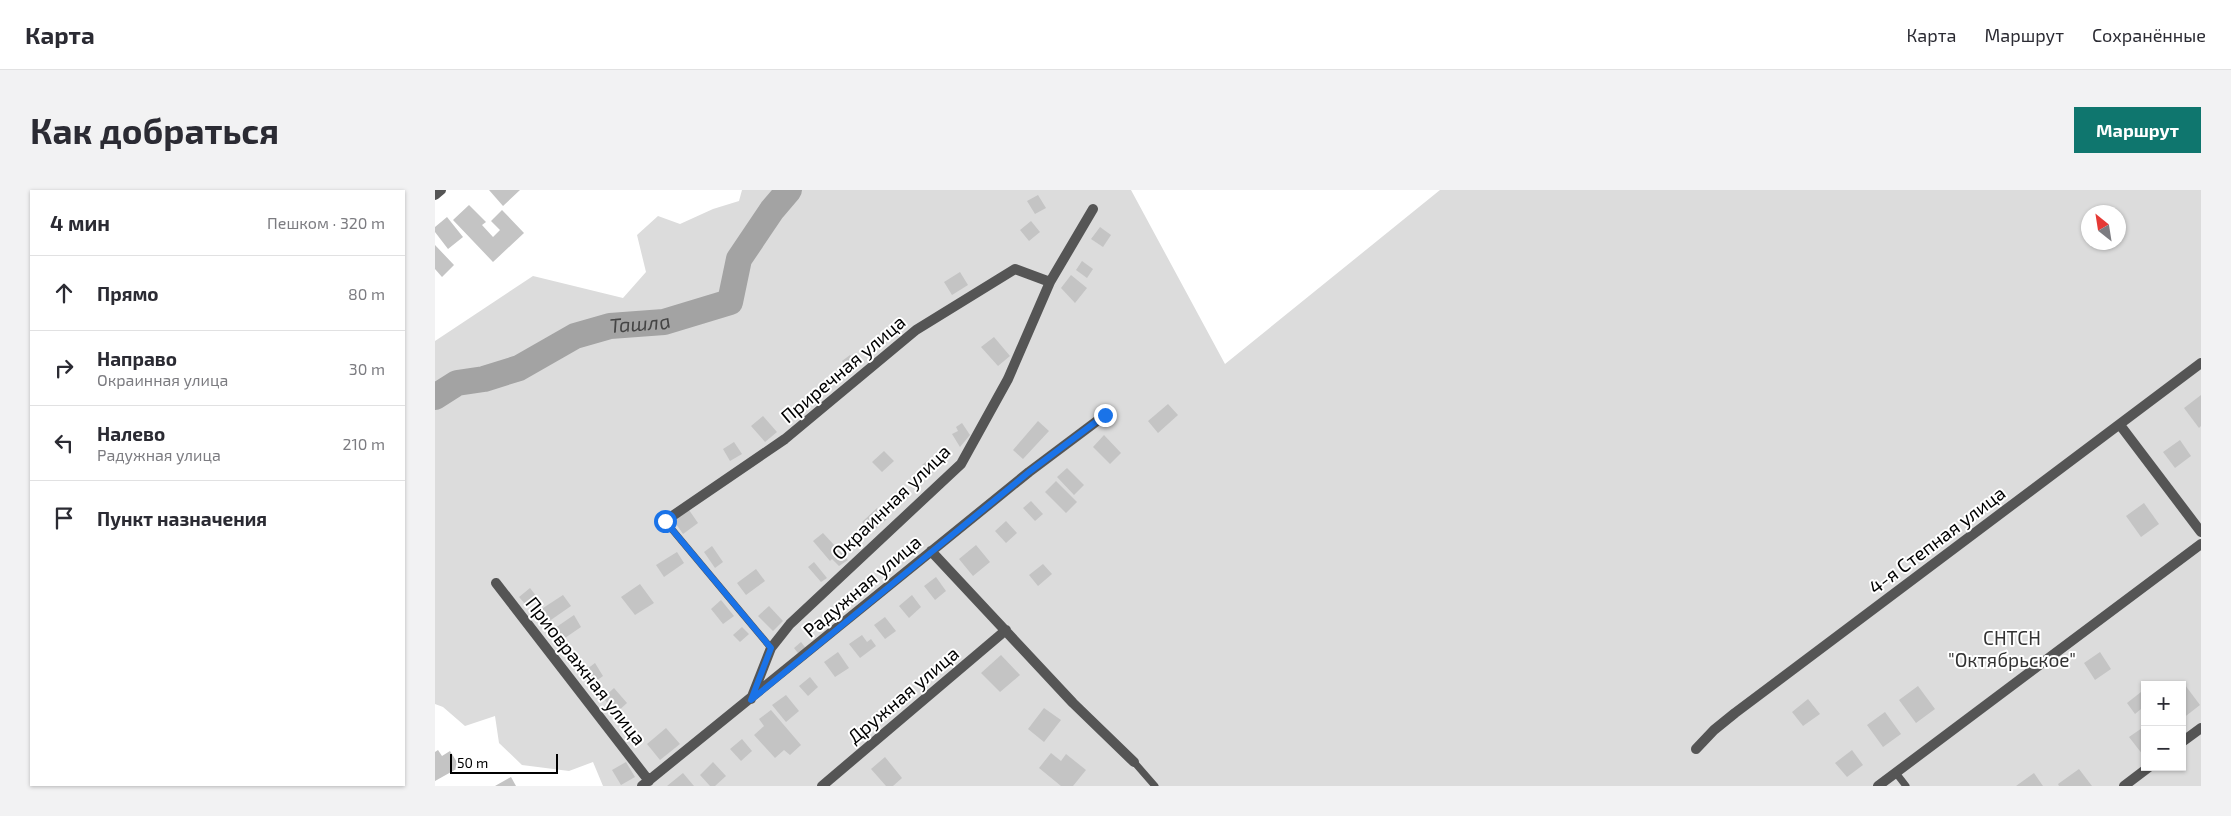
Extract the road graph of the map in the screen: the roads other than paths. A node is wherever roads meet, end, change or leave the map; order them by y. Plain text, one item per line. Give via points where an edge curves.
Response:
1 (441, 190) edge
2 (435, 195) edge
3 (1093, 209) dead end
4 (1050, 282) junction
5 (2201, 362) edge
6 (1105, 415) dead end
7 (2120, 425) junction
8 (665, 521) joint
9 (2201, 532) edge
10 (2201, 544) edge
11 (931, 551) junction
12 (496, 584) dead end
13 (1006, 630) junction
14 (771, 648) junction
15 (751, 700) junction
16 (2201, 728) edge
17 (2186, 739) edge
18 (1696, 748) dead end
19 (1134, 762) joint
20 (2144, 771) edge
21 (1896, 773) junction
22 (644, 785) edge
23 (822, 786) edge
24 (1155, 786) edge
25 (1878, 786) edge
26 (1906, 786) edge
27 (2124, 786) edge

1 - 2 street
3 - 4 street, Окраинная улица
4 - 8 street, Приречная улица via 1015,269 916,330 785,439
4 - 14 street, Окраинная улица via 1007,379 961,464 790,624
5 - 7 street, 4-я Степная улица
6 - 11 street, Радужная улица
7 - 9 street
7 - 18 street, 4-я Степная улица via 1735,713
8 - 14 lane
10 - 21 street
11 - 13 street
11 - 15 street, Радужная улица
12 - 22 street, Приовражная улица
13 - 19 street via 1073,704
13 - 23 street, Дружная улица
14 - 15 street, Окраинная улица
15 - 22 street, Радужная улица
16 - 17 street
19 - 24 lane
20 - 27 street
21 - 25 street
21 - 26 lane

